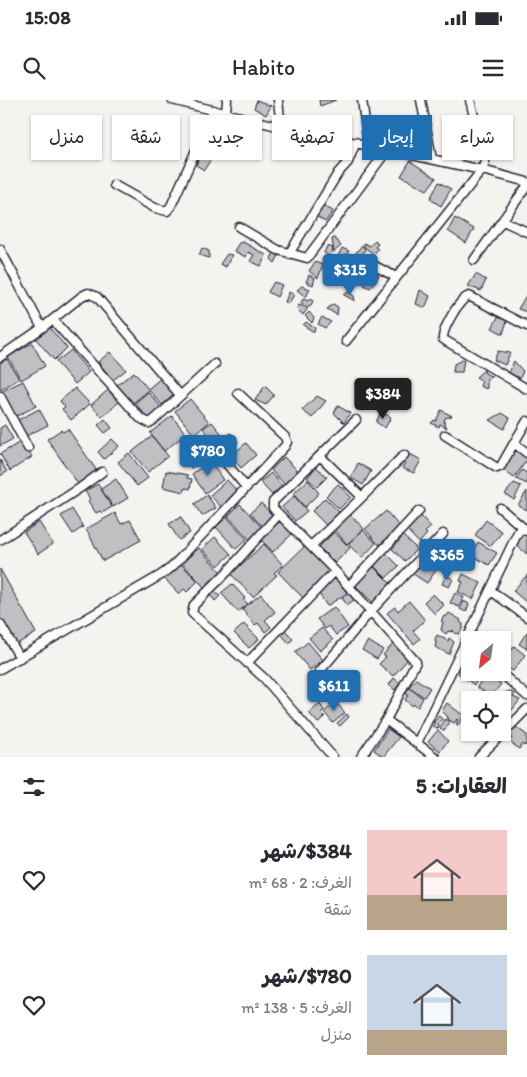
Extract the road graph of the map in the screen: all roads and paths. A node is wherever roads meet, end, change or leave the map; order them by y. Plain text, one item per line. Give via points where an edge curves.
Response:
1 (175, 100) edge
2 (227, 100) edge
3 (278, 100) edge
4 (362, 100) edge
5 (420, 100) edge
6 (470, 100) edge
7 (214, 110) junction
8 (226, 113) junction
9 (280, 115) edge
10 (364, 115) edge
11 (423, 115) edge
12 (272, 125) edge
13 (352, 141) edge
14 (356, 142) junction
15 (362, 144) edge
16 (432, 159) edge
17 (380, 160) edge
18 (482, 170) junction
19 (527, 184) edge
20 (114, 185) dead end
21 (503, 221) junction
22 (239, 227) dead end
23 (527, 232) edge
24 (0, 249) edge
25 (289, 254) junction
26 (474, 260) dead end
27 (360, 262) dead end
28 (396, 277) junction
29 (53, 320) junction
30 (527, 326) edge
31 (42, 328) junction
32 (346, 341) dead end
33 (0, 357) edge
34 (215, 364) dead end
35 (527, 389) edge
36 (238, 393) dead end
37 (180, 395) junction
38 (0, 396) edge
39 (356, 420) dead end
40 (527, 421) edge
41 (445, 435) dead end
42 (210, 444) dead end
43 (514, 444) junction
44 (28, 448) dead end
45 (527, 453) edge
46 (404, 455) dead end
47 (320, 456) junction
48 (102, 472) dead end
49 (246, 487) junction
50 (362, 497) junction
51 (500, 508) dead end
52 (419, 511) dead end
53 (279, 514) junction
54 (443, 534) dead end
55 (0, 540) edge
56 (311, 546) junction
57 (335, 571) junction
58 (349, 586) junction
59 (490, 590) junction
60 (371, 611) junction
61 (527, 617) edge
62 (0, 624) edge
63 (473, 631) edge
64 (461, 656) edge
65 (20, 658) junction
66 (247, 663) junction
67 (0, 669) edge
68 (320, 671) dead end
69 (510, 681) edge
70 (527, 696) edge
71 (527, 709) edge
72 (386, 720) junction
73 (417, 743) junction
74 (332, 757) edge
75 (362, 757) edge
76 (435, 757) edge
77 (479, 757) edge

1 - 7 street
2 - 8 street
3 - 9 street
4 - 10 street
5 - 11 street
6 - 18 street via 485,162
7 - 8 street
7 - 20 street via 167,211 155,208
8 - 12 street
13 - 14 street
14 - 15 street
14 - 25 street via 348,162
16 - 18 street
17 - 25 street via 307,258
18 - 19 street
18 - 28 street
19 - 21 street
21 - 23 street
21 - 26 street
22 - 25 street
24 - 31 street
27 - 28 street
28 - 32 street
29 - 31 street
29 - 37 street via 82,296 93,294
29 - 37 street via 144,421 154,420
30 - 35 street via 469,296 463,300 442,334 444,340 458,350
31 - 33 street
34 - 37 street
36 - 49 street via 287,439 285,446
38 - 44 street
39 - 47 street
40 - 43 street
41 - 43 street via 497,468
42 - 49 street
43 - 45 street
46 - 50 street
47 - 50 street
47 - 53 street via 273,502 273,508
48 - 55 street
49 - 65 street via 172,567
50 - 56 street
51 - 59 street via 527,531 522,529 518,532
52 - 58 street
53 - 56 street
53 - 66 street via 192,610 193,616
54 - 60 street
56 - 57 street
57 - 58 street
57 - 66 street
58 - 60 street
59 - 61 street
59 - 63 street
60 - 68 street
60 - 72 street via 416,662
62 - 65 street
64 - 73 street
65 - 67 street
66 - 74 street
69 - 70 street
71 - 77 street
72 - 73 street
72 - 75 street
73 - 76 street

